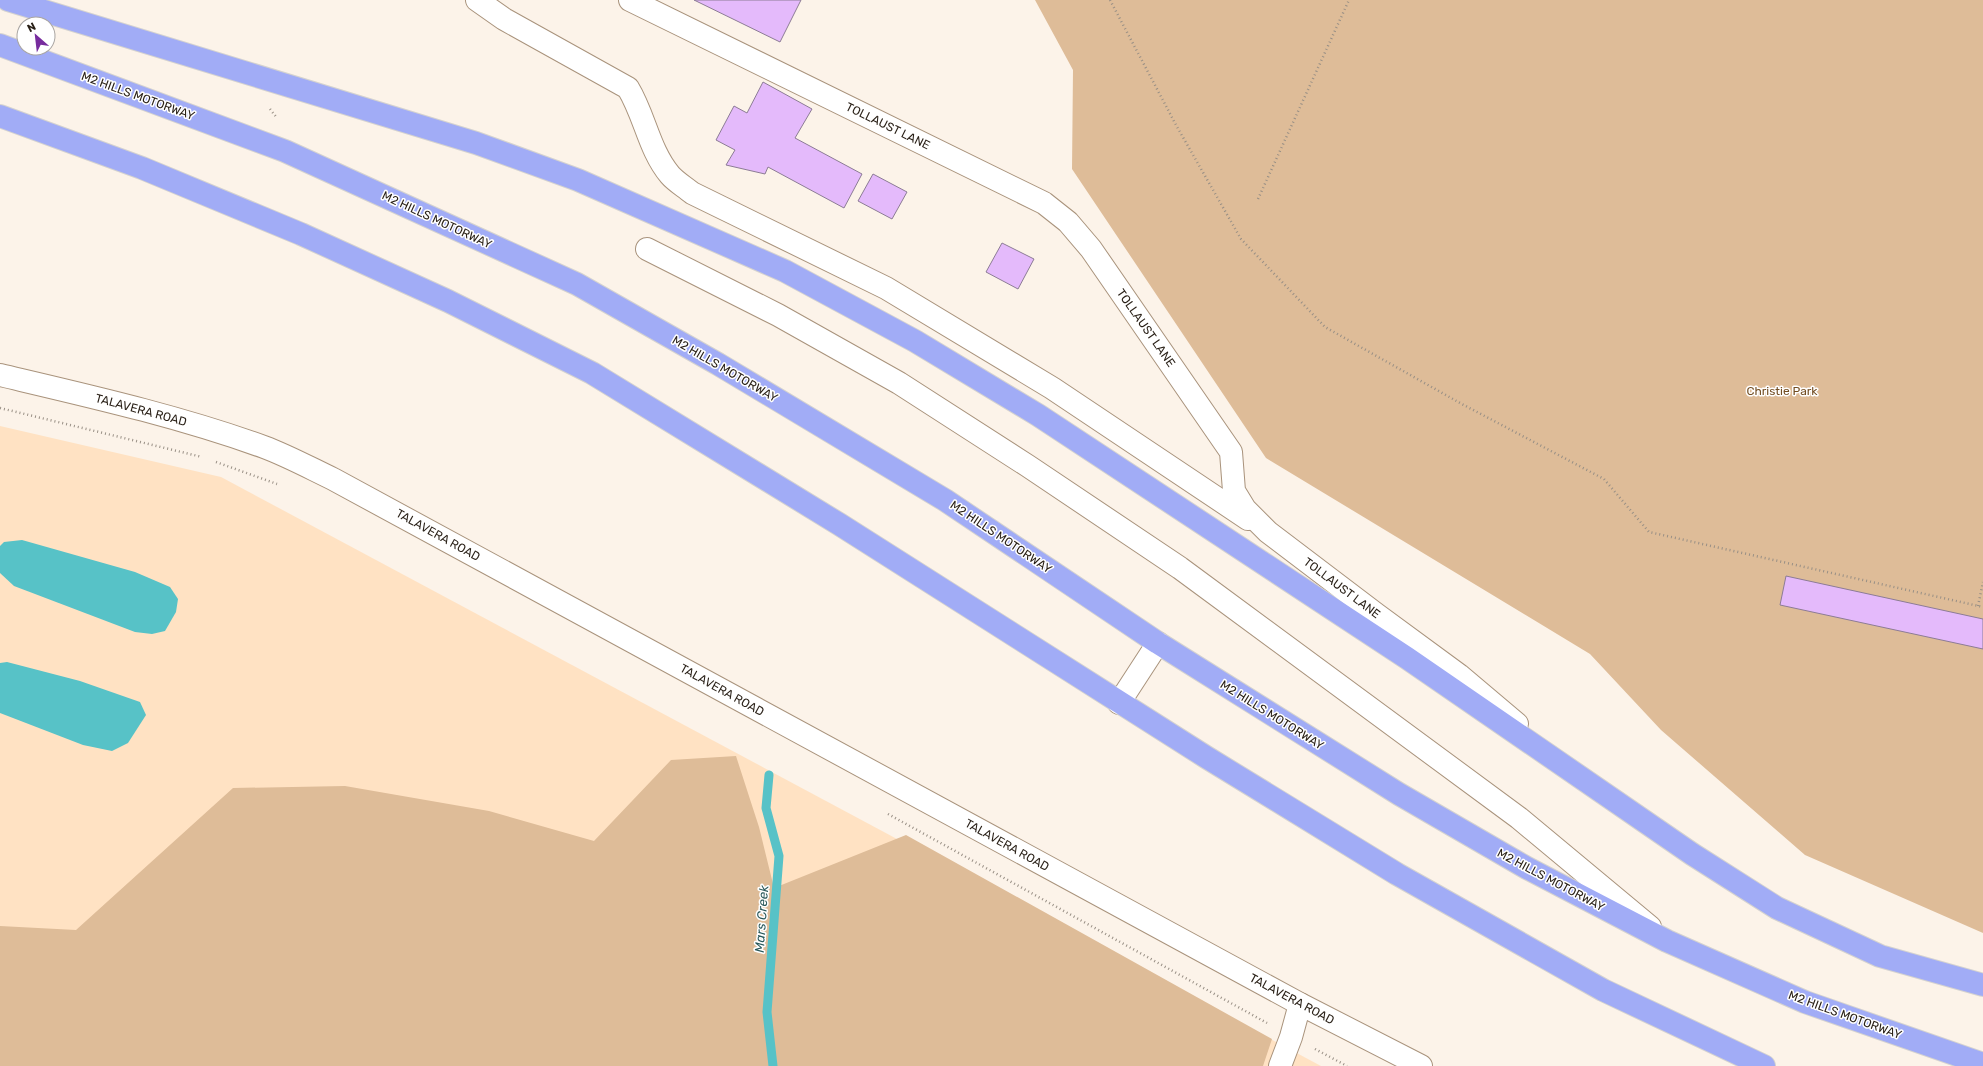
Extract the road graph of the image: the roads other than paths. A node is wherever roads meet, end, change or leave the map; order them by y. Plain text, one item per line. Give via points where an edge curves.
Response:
1 (8, 0) edge
2 (477, 0) edge
3 (630, 0) edge
4 (0, 45) edge
5 (0, 116) edge
6 (647, 249) dead end
7 (0, 375) edge
8 (1268, 532) junction
9 (1158, 643) junction
10 (1119, 702) junction
11 (1566, 766) junction
12 (1667, 940) junction
13 (1983, 985) edge
14 (1300, 1004) junction
15 (1983, 1064) edge
16 (1280, 1066) edge
17 (1421, 1066) edge
18 (1764, 1066) edge

1 - 11 highway via 476,143 578,180 785,271 915,341 1038,415
2 - 8 street via 504,19 628,88 636,100 659,160 671,176 692,193 886,288 1052,388
3 - 8 street, TOLLAUST LANE via 1044,203 1068,222 1091,250 1231,452 1234,491 1245,509
4 - 9 highway, M2 HILLS MOTORWAY via 285,151 577,284 718,364 945,500
5 - 10 highway via 142,168 301,234 448,301 592,373 839,524
6 - 12 street via 778,315 899,383 1174,564 1519,818
7 - 14 street, TALAVERA ROAD via 136,407 204,427 266,448 333,478
8 - 11 street, TOLLAUST LANE via 1459,674
9 - 10 street
9 - 12 highway, M2 HILLS MOTORWAY via 1399,794 1527,868
10 - 18 highway via 1397,874 1603,990
11 - 13 highway via 1692,854 1777,908 1880,956
12 - 15 highway, M2 HILLS MOTORWAY via 1805,1002
14 - 16 street
14 - 17 street, TALAVERA ROAD

